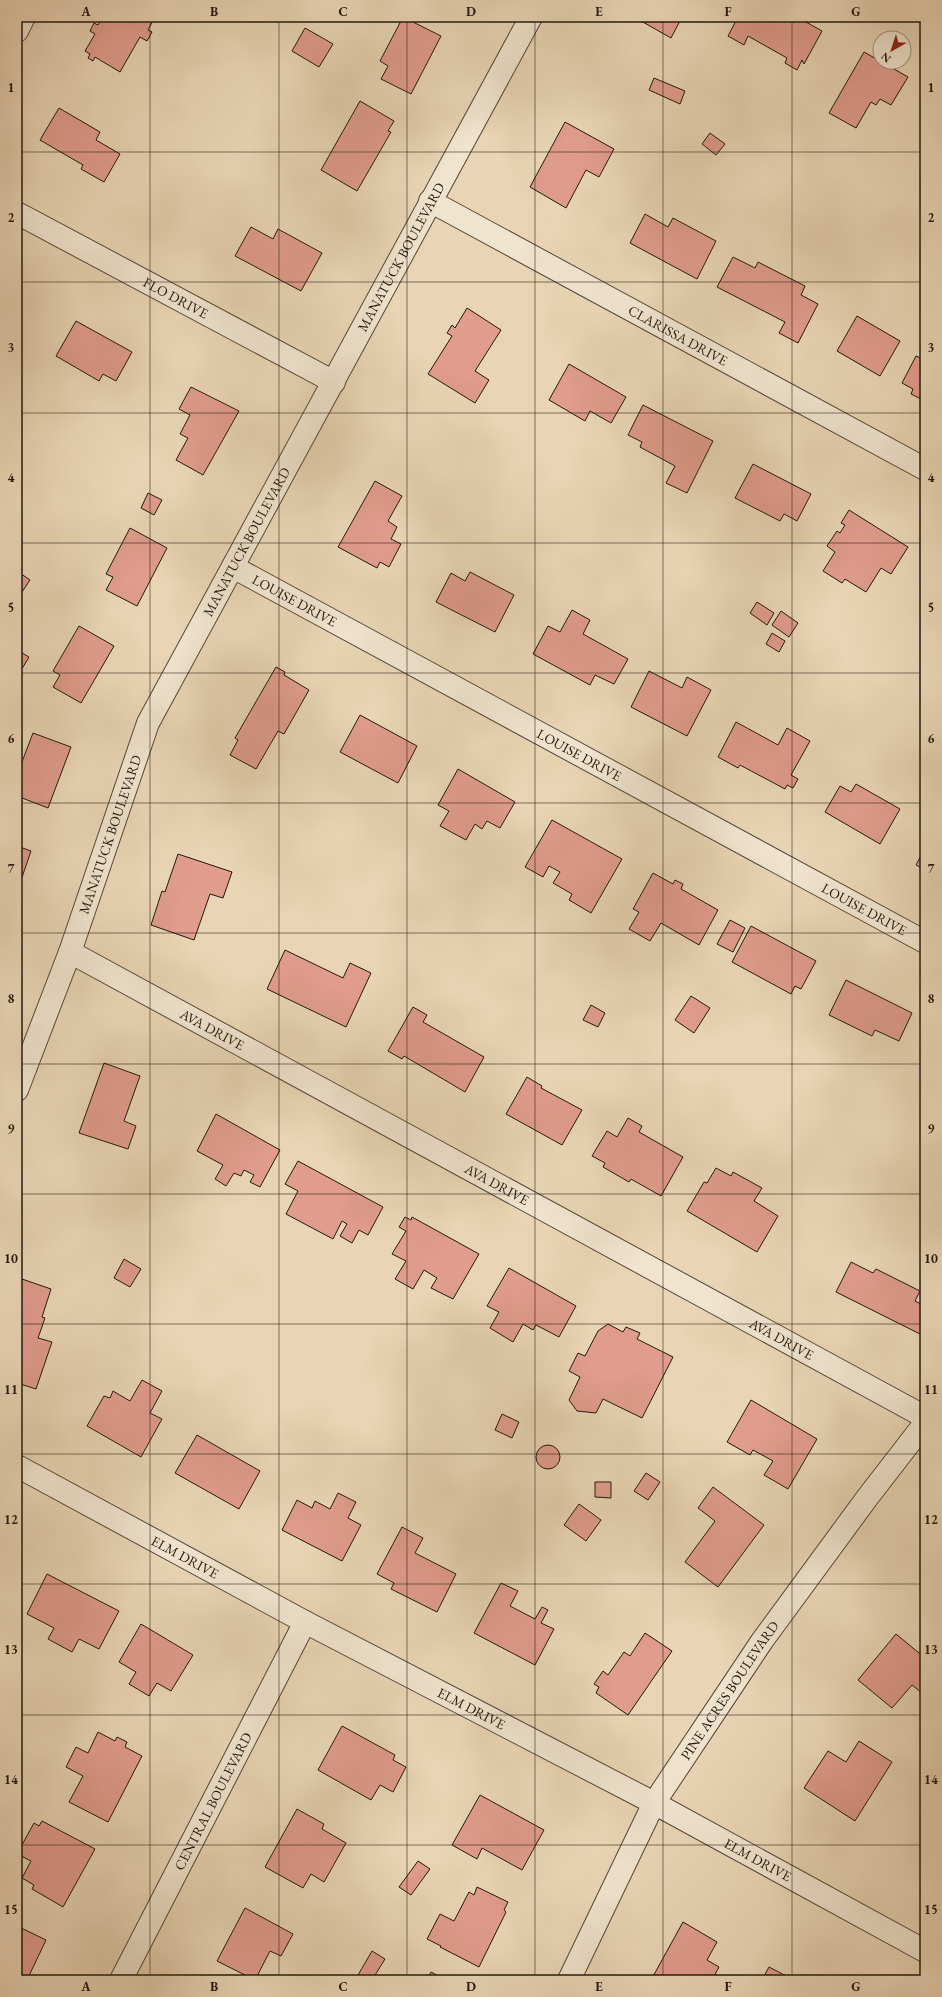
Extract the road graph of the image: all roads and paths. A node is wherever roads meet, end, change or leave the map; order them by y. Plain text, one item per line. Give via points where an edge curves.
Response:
1 (24, 17) edge
2 (531, 17) edge
3 (17, 31) edge
4 (430, 202) junction
5 (17, 213) edge
6 (334, 382) junction
7 (925, 469) edge
8 (233, 567) junction
9 (925, 942) edge
10 (70, 952) junction
11 (17, 1090) edge
12 (925, 1417) edge
13 (925, 1423) edge
14 (17, 1466) edge
15 (305, 1622) junction
16 (654, 1803) junction
17 (925, 1951) edge
18 (121, 1980) edge
19 (569, 1980) edge

1 - 3 street
2 - 4 street, MANATUCK BOULEVARD
4 - 6 street, MANATUCK BOULEVARD
4 - 7 street, CLARISSA DRIVE
5 - 6 street, FLO DRIVE
6 - 8 street, MANATUCK BOULEVARD
8 - 9 street, LOUISE DRIVE
8 - 10 street, MANATUCK BOULEVARD via 148,723
10 - 11 street, MANATUCK BOULEVARD
10 - 12 street, AVA DRIVE
13 - 16 street, PINE ACRES BOULEVARD via 762,1641
14 - 15 street, ELM DRIVE
15 - 16 street, ELM DRIVE
15 - 18 street, CENTRAL BOULEVARD
16 - 17 street, ELM DRIVE
16 - 19 street, PINE ACRES BOULEVARD

